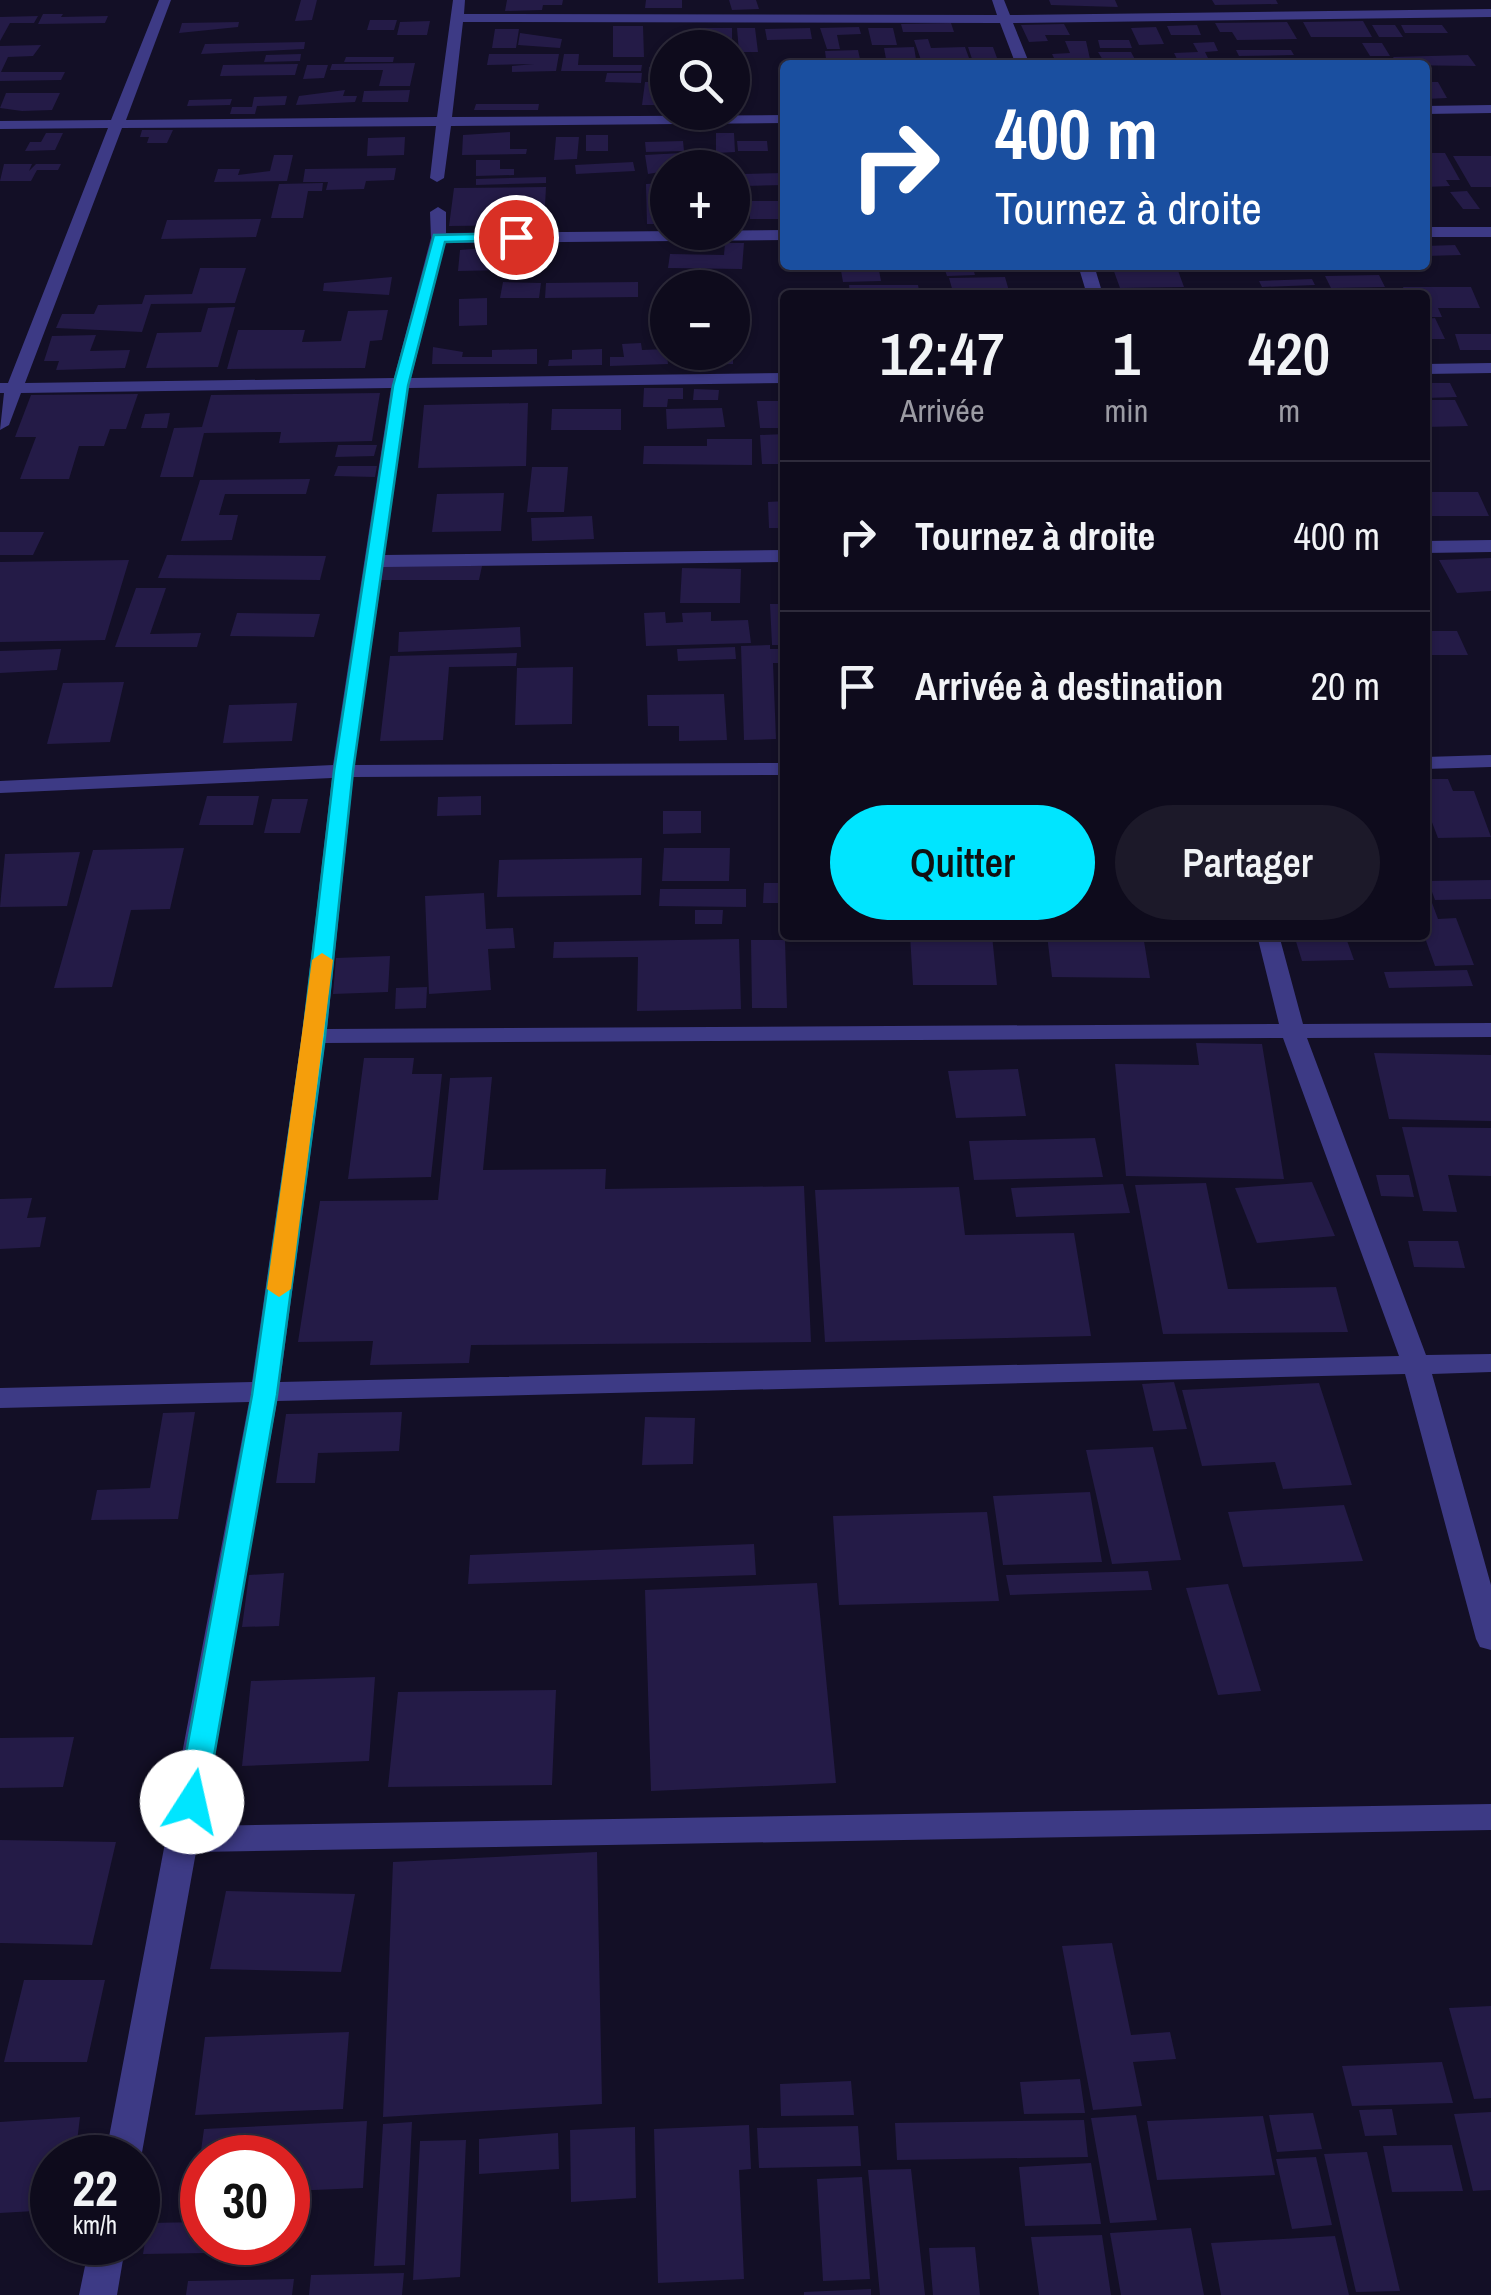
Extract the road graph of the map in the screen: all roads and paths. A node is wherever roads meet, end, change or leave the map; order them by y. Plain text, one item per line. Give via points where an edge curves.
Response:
1 (165, 0) edge
2 (460, 0) edge
3 (998, 0) edge
4 (1491, 12) edge
5 (456, 18) junction
6 (1006, 19) junction
7 (1020, 60) edge
8 (1430, 110) edge
9 (1491, 110) edge
10 (780, 118) edge
11 (441, 121) junction
12 (114, 124) junction
13 (0, 125) edge
14 (437, 178) dead end
15 (438, 212) dead end
16 (1430, 232) edge
17 (1491, 232) edge
18 (780, 235) edge
19 (439, 238) junction
20 (1491, 368) edge
21 (1430, 369) edge
22 (780, 378) edge
23 (400, 386) junction
24 (8, 388) edge
25 (0, 426) edge
26 (1491, 546) edge
27 (1430, 548) edge
28 (780, 556) edge
29 (378, 561) junction
30 (1491, 761) edge
31 (1430, 762) edge
32 (780, 768) edge
33 (343, 771) junction
34 (0, 787) edge
35 (1269, 940) edge
36 (1491, 1030) edge
37 (1293, 1032) junction
38 (314, 1036) junction
39 (1491, 1364) edge
40 (1416, 1365) junction
41 (264, 1395) junction
42 (0, 1398) edge
43 (1491, 1639) edge
44 (1491, 1817) edge
45 (185, 1838) junction
46 (127, 2135) edge
47 (104, 2265) edge
48 (98, 2295) edge

1 - 12 street
2 - 5 street
3 - 6 street
4 - 6 street
5 - 6 street
5 - 11 street
6 - 7 street
8 - 9 street
10 - 11 street
11 - 12 street
11 - 14 street
12 - 13 street
12 - 24 street
15 - 19 street
16 - 17 street
18 - 19 street
19 - 23 street
20 - 21 street
22 - 23 street
23 - 24 street
23 - 29 street
24 - 25 street
26 - 27 street
28 - 29 street
29 - 33 street
30 - 31 street
32 - 33 street
33 - 34 street
33 - 38 street
35 - 37 street
36 - 37 street
37 - 38 street
37 - 40 street
38 - 41 street
39 - 40 street
40 - 41 street
40 - 43 street
41 - 42 street
41 - 45 street
44 - 45 street
45 - 46 street
47 - 48 street

